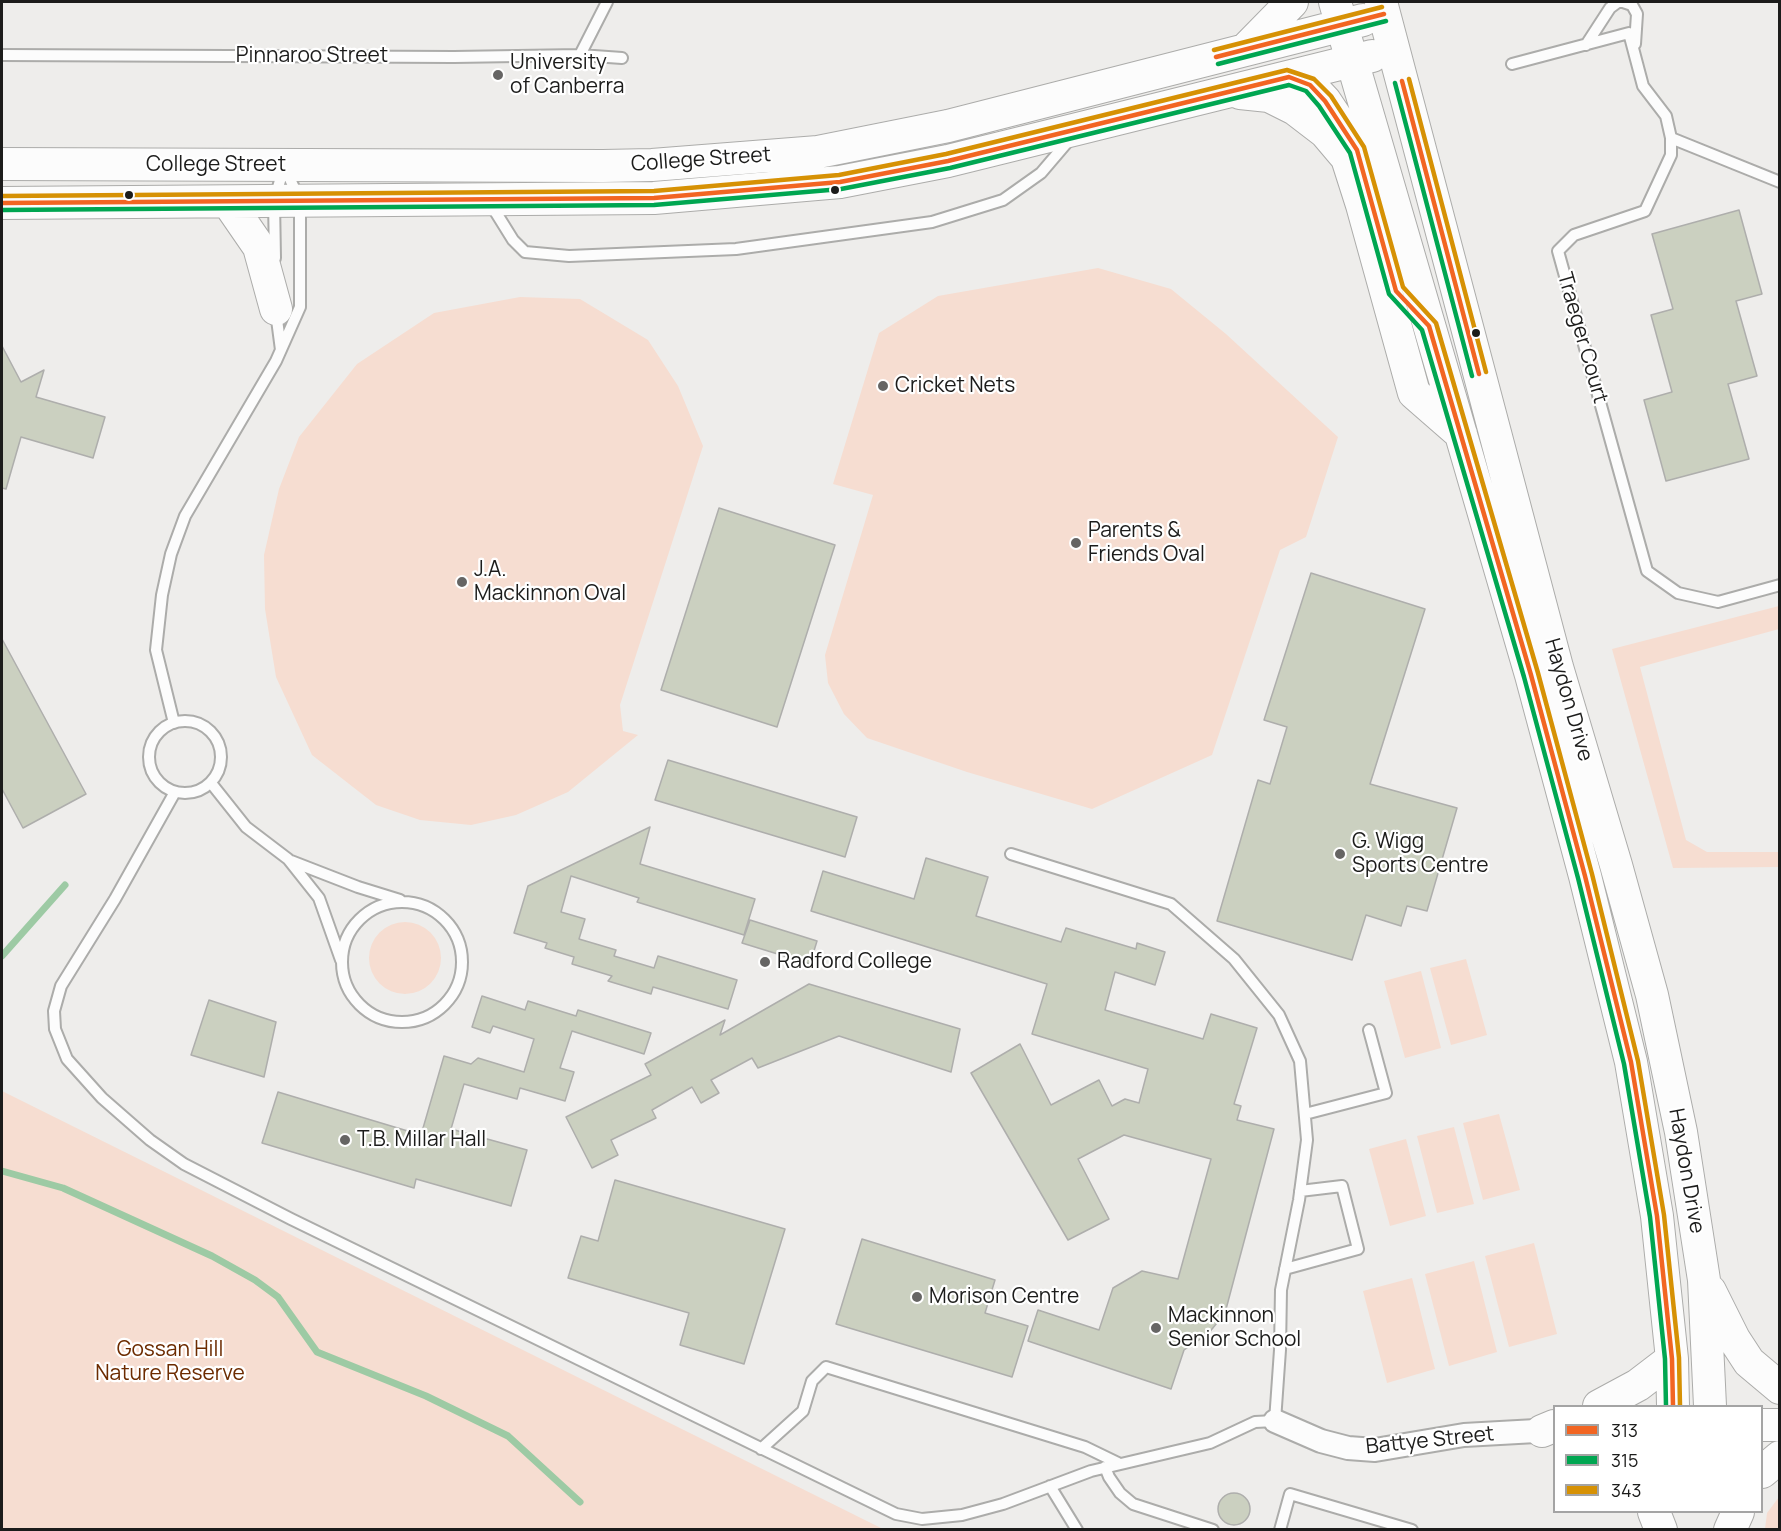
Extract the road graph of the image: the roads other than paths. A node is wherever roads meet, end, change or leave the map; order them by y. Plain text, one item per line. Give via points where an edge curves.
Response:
1 (607, 2) edge
2 (1292, 2) edge
3 (1383, 8) edge
4 (1339, 13) edge
5 (1586, 45) junction
6 (1246, 49) junction
7 (1394, 51) junction
8 (1634, 53) junction
9 (2, 55) edge
10 (580, 55) junction
11 (622, 58) dead end
12 (1352, 61) junction
13 (1512, 64) dead end
14 (1289, 77) junction
15 (1227, 92) junction
16 (1078, 130) junction
17 (1671, 138) junction
18 (2, 164) edge
19 (285, 166) junction
20 (1779, 182) edge
21 (488, 199) junction
22 (287, 201) junction
23 (228, 202) junction
24 (2, 204) edge
25 (276, 309) junction
26 (1429, 326) junction
27 (281, 351) junction
28 (1461, 434) junction
29 (1779, 585) edge
30 (174, 723) junction
31 (211, 783) junction
32 (175, 792) junction
33 (1011, 854) dead end
34 (288, 860) junction
35 (405, 901) junction
36 (341, 960) junction
37 (1369, 1030) dead end
38 (1305, 1114) junction
39 (1300, 1191) junction
40 (1285, 1269) junction
41 (1704, 1280) junction
42 (1672, 1359) junction
43 (1779, 1388) edge
44 (1603, 1405) edge
45 (1672, 1405) edge
46 (1710, 1405) edge
47 (1275, 1421) junction
48 (1763, 1425) edge
49 (1779, 1425) edge
50 (1550, 1429) edge
51 (761, 1449) junction
52 (1779, 1457) edge
53 (1118, 1463) junction
54 (1105, 1467) junction
55 (1763, 1470) edge
56 (1050, 1486) junction
57 (1654, 1513) edge
58 (1674, 1513) edge
59 (1714, 1513) edge
60 (1738, 1513) edge
61 (1077, 1530) edge
62 (1213, 1530) edge
63 (1280, 1530) edge
64 (1412, 1530) edge
65 (1661, 1530) edge
66 (1675, 1530) edge
67 (1715, 1530) edge
68 (1730, 1530) edge

1 - 10 lane
2 - 6 main road
3 - 4 main road, College Street
3 - 7 main road, Haydon Drive
4 - 6 main road, College Street
4 - 12 main road, Haydon Drive
5 - 8 lane via 1629,33
5 - 8 lane via 1610,8 1623,2 1632,5 1637,14
5 - 13 lane
6 - 19 main road, College Street via 948,126 818,152 652,165
7 - 12 main road, College Street
7 - 41 main road, Haydon Drive via 1557,667 1652,995 1681,1132
8 - 17 lane via 1643,86 1666,116
9 - 10 lane, Pinnaroo Street
10 - 11 lane, Pinnaroo Street
12 - 14 main road, College Street
12 - 26 main road, Haydon Drive
14 - 15 main road, College Street
14 - 26 main road via 1310,85 1325,101 1357,150 1396,291
15 - 16 main road, College Street
15 - 28 main road via 1269,96 1295,109 1325,132 1347,158 1414,393
16 - 21 main road, College Street via 840,182 654,198
16 - 21 lane via 1041,173 1004,200 932,222 736,249 569,256 525,252
17 - 20 lane
17 - 29 lane, Traeger Court via 1671,154 1645,211 1574,235 1558,251 1647,571 1678,593 1718,602
18 - 19 main road, College Street
19 - 22 lane
19 - 22 lane
21 - 22 main road, College Street
22 - 23 main road, College Street
22 - 25 lane
22 - 27 lane via 300,307
23 - 24 main road, College Street
23 - 25 main road via 259,247
25 - 27 lane
26 - 28 main road, Haydon Drive
27 - 30 lane via 185,516 171,554 156,650
28 - 42 main road, Haydon Drive via 1531,675 1631,1062 1657,1216
30 - 31 lane via 198,723 216,738 222,762
30 - 32 lane via 162,728 154,738 149,762 157,781
31 - 32 lane via 194,793
31 - 34 lane via 246,827
32 - 51 lane via 61,986 54,1011 55,1029 67,1059 102,1098 184,1164
33 - 38 lane via 1171,904 1234,959 1279,1015 1300,1061
34 - 35 lane
34 - 36 lane via 320,898
35 - 36 lane via 368,911 349,933
35 - 36 lane via 424,905 442,916 455,932 462,952 454,992 441,1008 423,1018 403,1022 382,1019 365,1010 352,996
37 - 38 lane via 1386,1093
38 - 39 lane via 1307,1140
39 - 40 lane
39 - 40 lane via 1342,1186 1358,1249
40 - 47 lane
41 - 43 main road via 1749,1362
41 - 46 main road, Haydon Drive
42 - 44 main road
42 - 45 main road, Haydon Drive
47 - 50 street, Battye Street via 1321,1441 1375,1450 1464,1435
47 - 53 lane via 1255,1422 1210,1443
48 - 49 main road
51 - 53 lane via 803,1411 812,1381 826,1367 1085,1447
51 - 56 lane via 896,1514 922,1519 962,1515
52 - 55 main road
53 - 54 lane
54 - 56 lane
54 - 62 lane via 1120,1493 1133,1504
56 - 61 lane
57 - 65 main road
58 - 66 main road
59 - 67 main road
60 - 68 main road
63 - 64 lane via 1290,1494

